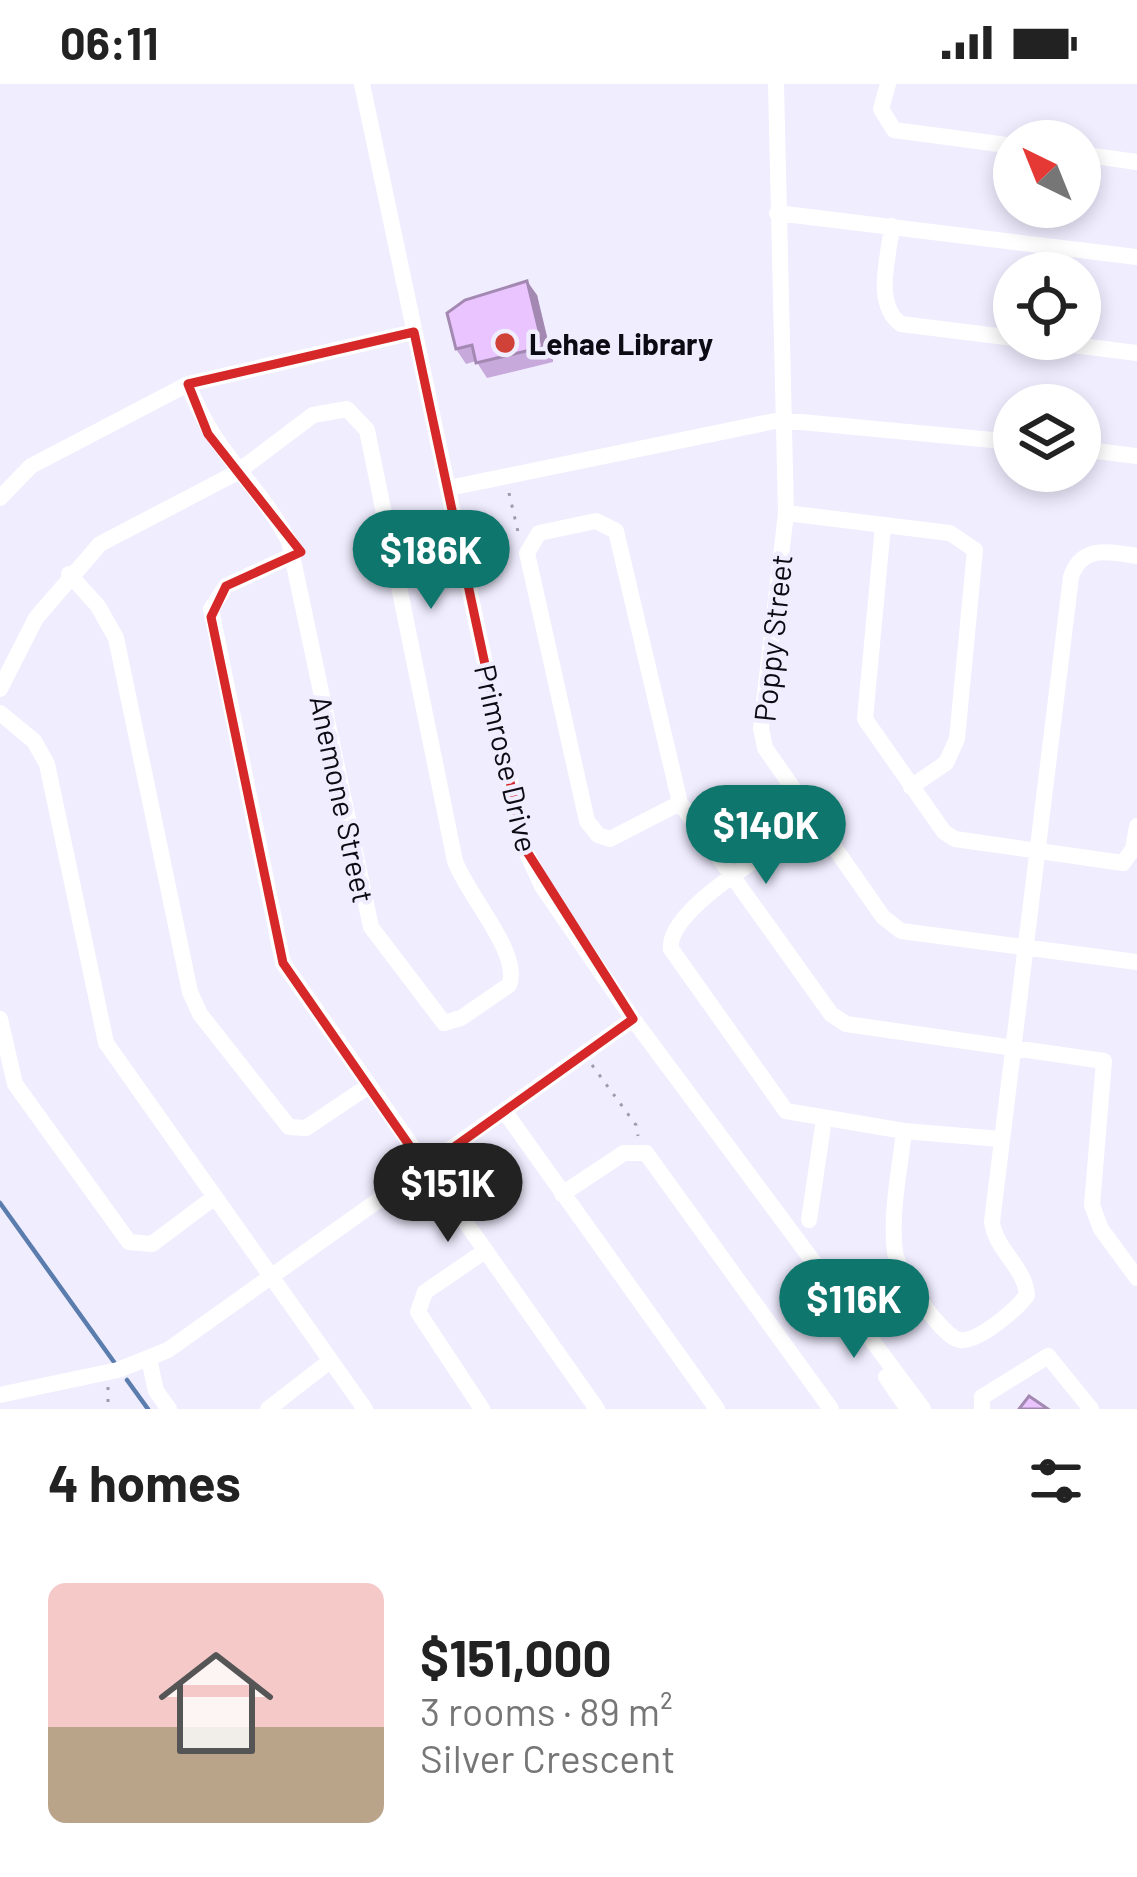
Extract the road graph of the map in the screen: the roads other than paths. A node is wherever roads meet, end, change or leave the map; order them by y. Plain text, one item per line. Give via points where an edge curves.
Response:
1 (362, 84) edge
2 (776, 84) edge
3 (888, 84) edge
4 (993, 143) edge
5 (1101, 157) edge
6 (1137, 161) edge
7 (777, 213) junction
8 (892, 226) junction
9 (1137, 256) edge
10 (414, 332) junction
11 (993, 335) edge
12 (1101, 348) edge
13 (1137, 352) edge
14 (188, 384) junction
15 (780, 420) junction
16 (993, 440) edge
17 (1101, 452) edge
18 (1137, 456) edge
19 (236, 472) junction
20 (449, 488) junction
21 (0, 498) edge
22 (786, 513) junction
23 (883, 526) junction
24 (293, 555) junction
25 (1137, 556) edge
26 (69, 574) junction
27 (0, 689) edge
28 (0, 713) edge
29 (911, 787) junction
30 (680, 802) junction
31 (813, 822) junction
32 (1137, 826) edge
33 (1035, 851) junction
34 (734, 878) junction
35 (1024, 948) junction
36 (1137, 962) edge
37 (633, 1019) junction
38 (0, 1023) edge
39 (1014, 1045) junction
40 (367, 1087) junction
41 (505, 1112) junction
42 (824, 1119) junction
43 (904, 1131) junction
44 (1000, 1139) junction
45 (425, 1168) junction
46 (562, 1194) junction
47 (212, 1199) junction
48 (808, 1220) dead end
49 (484, 1250) junction
50 (271, 1278) junction
51 (1137, 1278) edge
52 (824, 1281) junction
53 (149, 1359) junction
54 (330, 1361) junction
55 (0, 1394) edge
56 (169, 1409) edge
57 (268, 1409) edge
58 (364, 1409) edge
59 (482, 1409) edge
60 (597, 1409) edge
61 (717, 1409) edge
62 (831, 1409) edge
63 (908, 1409) edge
64 (922, 1409) edge
65 (982, 1409) edge
66 (1091, 1409) edge

1 - 10 street, Primrose Drive
2 - 7 street, Poppy Street
3 - 4 street via 881,110 894,130
5 - 6 street
7 - 8 street
7 - 15 street, Poppy Street
8 - 9 street
8 - 11 street via 884,304 896,321
10 - 14 street
10 - 20 street, Primrose Drive
12 - 13 street
14 - 19 street, Anemone Street via 208,434
14 - 21 street via 31,466
15 - 16 street
15 - 20 street
15 - 22 street, Poppy Street
17 - 18 street
19 - 24 street, Anemone Street via 286,533
19 - 24 street, Anemone Street via 325,410 347,409 367,430 455,861 514,968 509,985 451,1023 433,1014 371,927
19 - 26 street via 100,544
20 - 37 street, Primrose Drive via 524,847
22 - 23 street
22 - 31 street, Poppy Street via 762,739
23 - 29 street via 865,719
23 - 29 street via 958,535 977,558 953,753
24 - 40 street via 226,586 211,617 283,963
25 - 33 street via 1097,551 1075,565
26 - 27 street
26 - 40 street via 116,638 194,1003 289,1127 306,1128
28 - 47 street via 34,741 47,764 106,1042
29 - 33 street via 956,839
30 - 30 street via 616,531 596,521 538,533 528,546 587,820 610,839
30 - 34 street
31 - 34 street
31 - 35 street, Poppy Street via 901,931
32 - 33 street via 1123,863
33 - 35 street
34 - 39 street via 838,1020
34 - 42 street via 677,921 671,949 770,1096 786,1111
35 - 36 street, Poppy Street
35 - 39 street
37 - 41 street
37 - 52 street, Primrose Drive
38 - 47 street via 15,1084 129,1242 152,1244
39 - 44 street
39 - 51 street via 1104,1061 1092,1205
40 - 45 street
41 - 45 street
41 - 46 street
42 - 43 street
42 - 48 street
43 - 44 street
43 - 44 street via 896,1258 945,1331 964,1341 1027,1295 993,1232
45 - 49 street
45 - 50 street
46 - 61 street
46 - 62 street via 623,1153 639,1150 654,1160
47 - 50 street
49 - 59 street via 424,1292 418,1312
49 - 60 street
50 - 53 street
50 - 54 street
52 - 63 street, Primrose Drive
52 - 64 street, Primrose Drive
53 - 55 street
53 - 56 street
54 - 57 street
54 - 58 street
65 - 66 street via 982,1397 1048,1356

